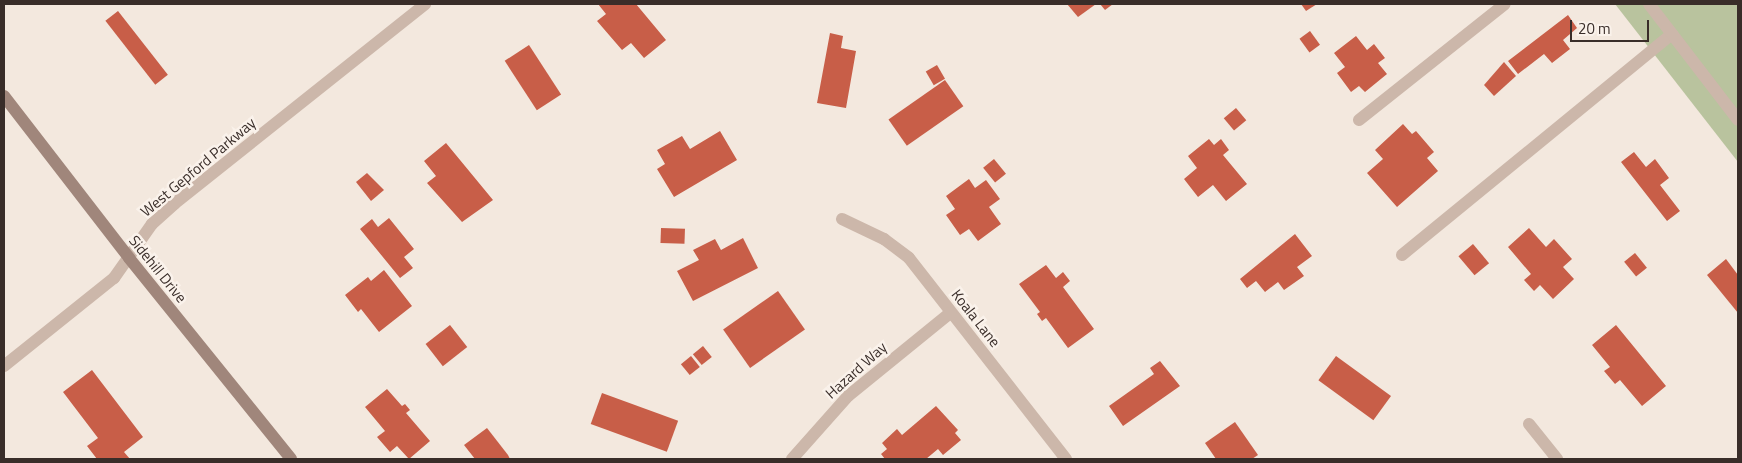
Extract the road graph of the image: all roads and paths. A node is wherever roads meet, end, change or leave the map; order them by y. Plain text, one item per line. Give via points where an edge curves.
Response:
1 (425, 4) edge
2 (1505, 4) edge
3 (1649, 4) edge
4 (1672, 34) junction
5 (4, 96) edge
6 (1359, 120) dead end
7 (1738, 120) edge
8 (842, 219) dead end
9 (1402, 255) dead end
10 (129, 258) junction
11 (950, 313) junction
12 (4, 366) edge
13 (1529, 424) dead end
14 (291, 459) edge
15 (792, 459) edge
16 (1066, 459) edge
17 (1557, 459) edge

1 - 10 street, West Gepford Parkway via 174,204 152,224
2 - 6 street
3 - 4 street
4 - 7 street
4 - 9 street
5 - 10 street, Sidehill Drive
8 - 11 street, Koala Lane via 884,239 909,258
10 - 12 street, West Gepford Parkway via 106,284
10 - 14 street, Sidehill Drive
11 - 15 street, Hazard Way via 855,390
11 - 16 street, Koala Lane
13 - 17 street

